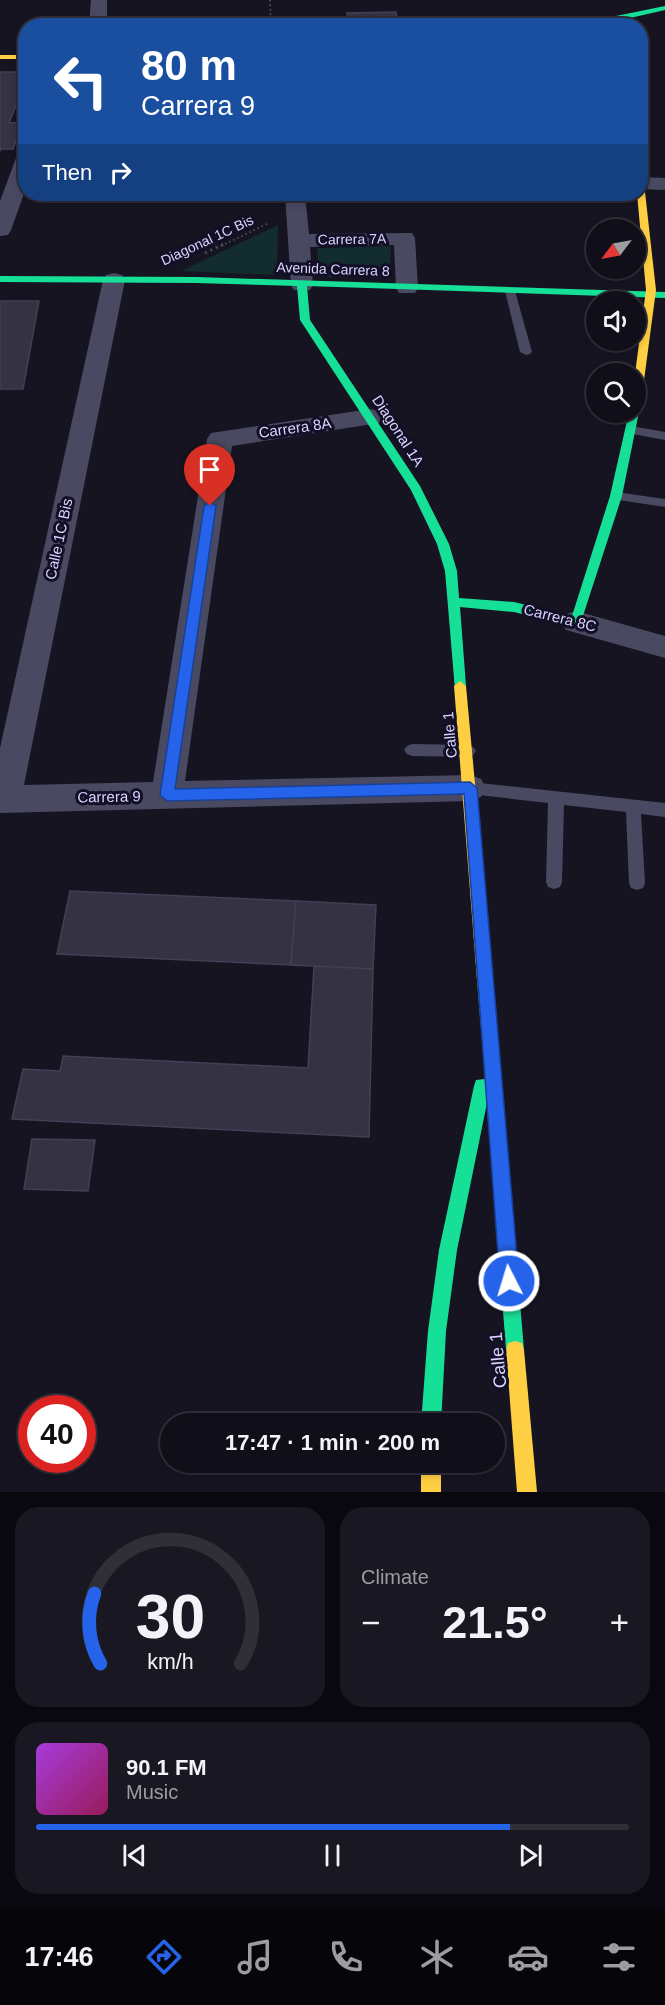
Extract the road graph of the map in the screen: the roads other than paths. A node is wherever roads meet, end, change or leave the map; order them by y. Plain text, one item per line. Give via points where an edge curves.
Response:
1 (99, 0) edge
2 (600, 8) dead end
3 (665, 8) edge
4 (98, 18) edge
5 (606, 18) edge
6 (628, 18) edge
7 (0, 57) edge
8 (18, 57) edge
9 (18, 180) edge
10 (648, 183) edge
11 (665, 184) edge
12 (642, 201) edge
13 (296, 202) edge
14 (0, 230) edge
15 (299, 241) junction
16 (0, 279) edge
17 (114, 280) junction
18 (302, 285) junction
19 (407, 288) junction
20 (510, 291) junction
21 (650, 293) junction
22 (665, 295) edge
23 (526, 352) dead end
24 (641, 363) edge
25 (370, 417) junction
26 (632, 423) edge
27 (631, 430) junction
28 (665, 436) edge
29 (616, 496) junction
30 (665, 503) edge
31 (454, 602) junction
32 (576, 622) junction
33 (665, 647) edge
34 (412, 750) dead end
35 (468, 751) junction
36 (470, 788) junction
37 (167, 795) junction
38 (556, 797) junction
39 (3, 799) edge
40 (633, 806) junction
41 (665, 810) edge
42 (554, 882) dead end
43 (637, 883) dead end
44 (490, 1046) junction
45 (432, 1413) edge
46 (431, 1473) edge
47 (431, 1492) edge
48 (527, 1492) edge

1 - 4 street
2 - 5 street
3 - 6 street
7 - 8 street
9 - 14 street
10 - 11 street
12 - 21 street
13 - 15 street
15 - 18 street
15 - 19 street, Carrera 7A via 404,238
16 - 17 street, Avenida Carrera 8
17 - 18 street, Avenida Carrera 8
17 - 39 street, Calle 1C Bis
18 - 19 street, Avenida Carrera 8
18 - 25 street, Diagonal 1A via 305,320
19 - 20 street, Avenida Carrera 8
20 - 21 street, Avenida Carrera 8
20 - 23 lane
21 - 22 street, Avenida Carrera 8
21 - 24 street
25 - 31 street, Diagonal 1A via 431,518 451,572
25 - 37 street, Carrera 8A via 220,439
26 - 27 street
27 - 28 lane
27 - 29 street
29 - 30 lane
29 - 32 street
31 - 32 street, Carrera 8C via 514,607
31 - 35 street, Calle 1
32 - 33 street, Carrera 8C
34 - 35 lane
35 - 36 street, Calle 1
36 - 37 street, Carrera 9
36 - 38 lane
36 - 44 street, Calle 1
37 - 39 street, Carrera 9
38 - 40 lane
38 - 42 lane
40 - 41 lane
40 - 43 lane
44 - 45 street, Calle 1 via 448,1250
44 - 48 street, Calle 1
46 - 47 street

